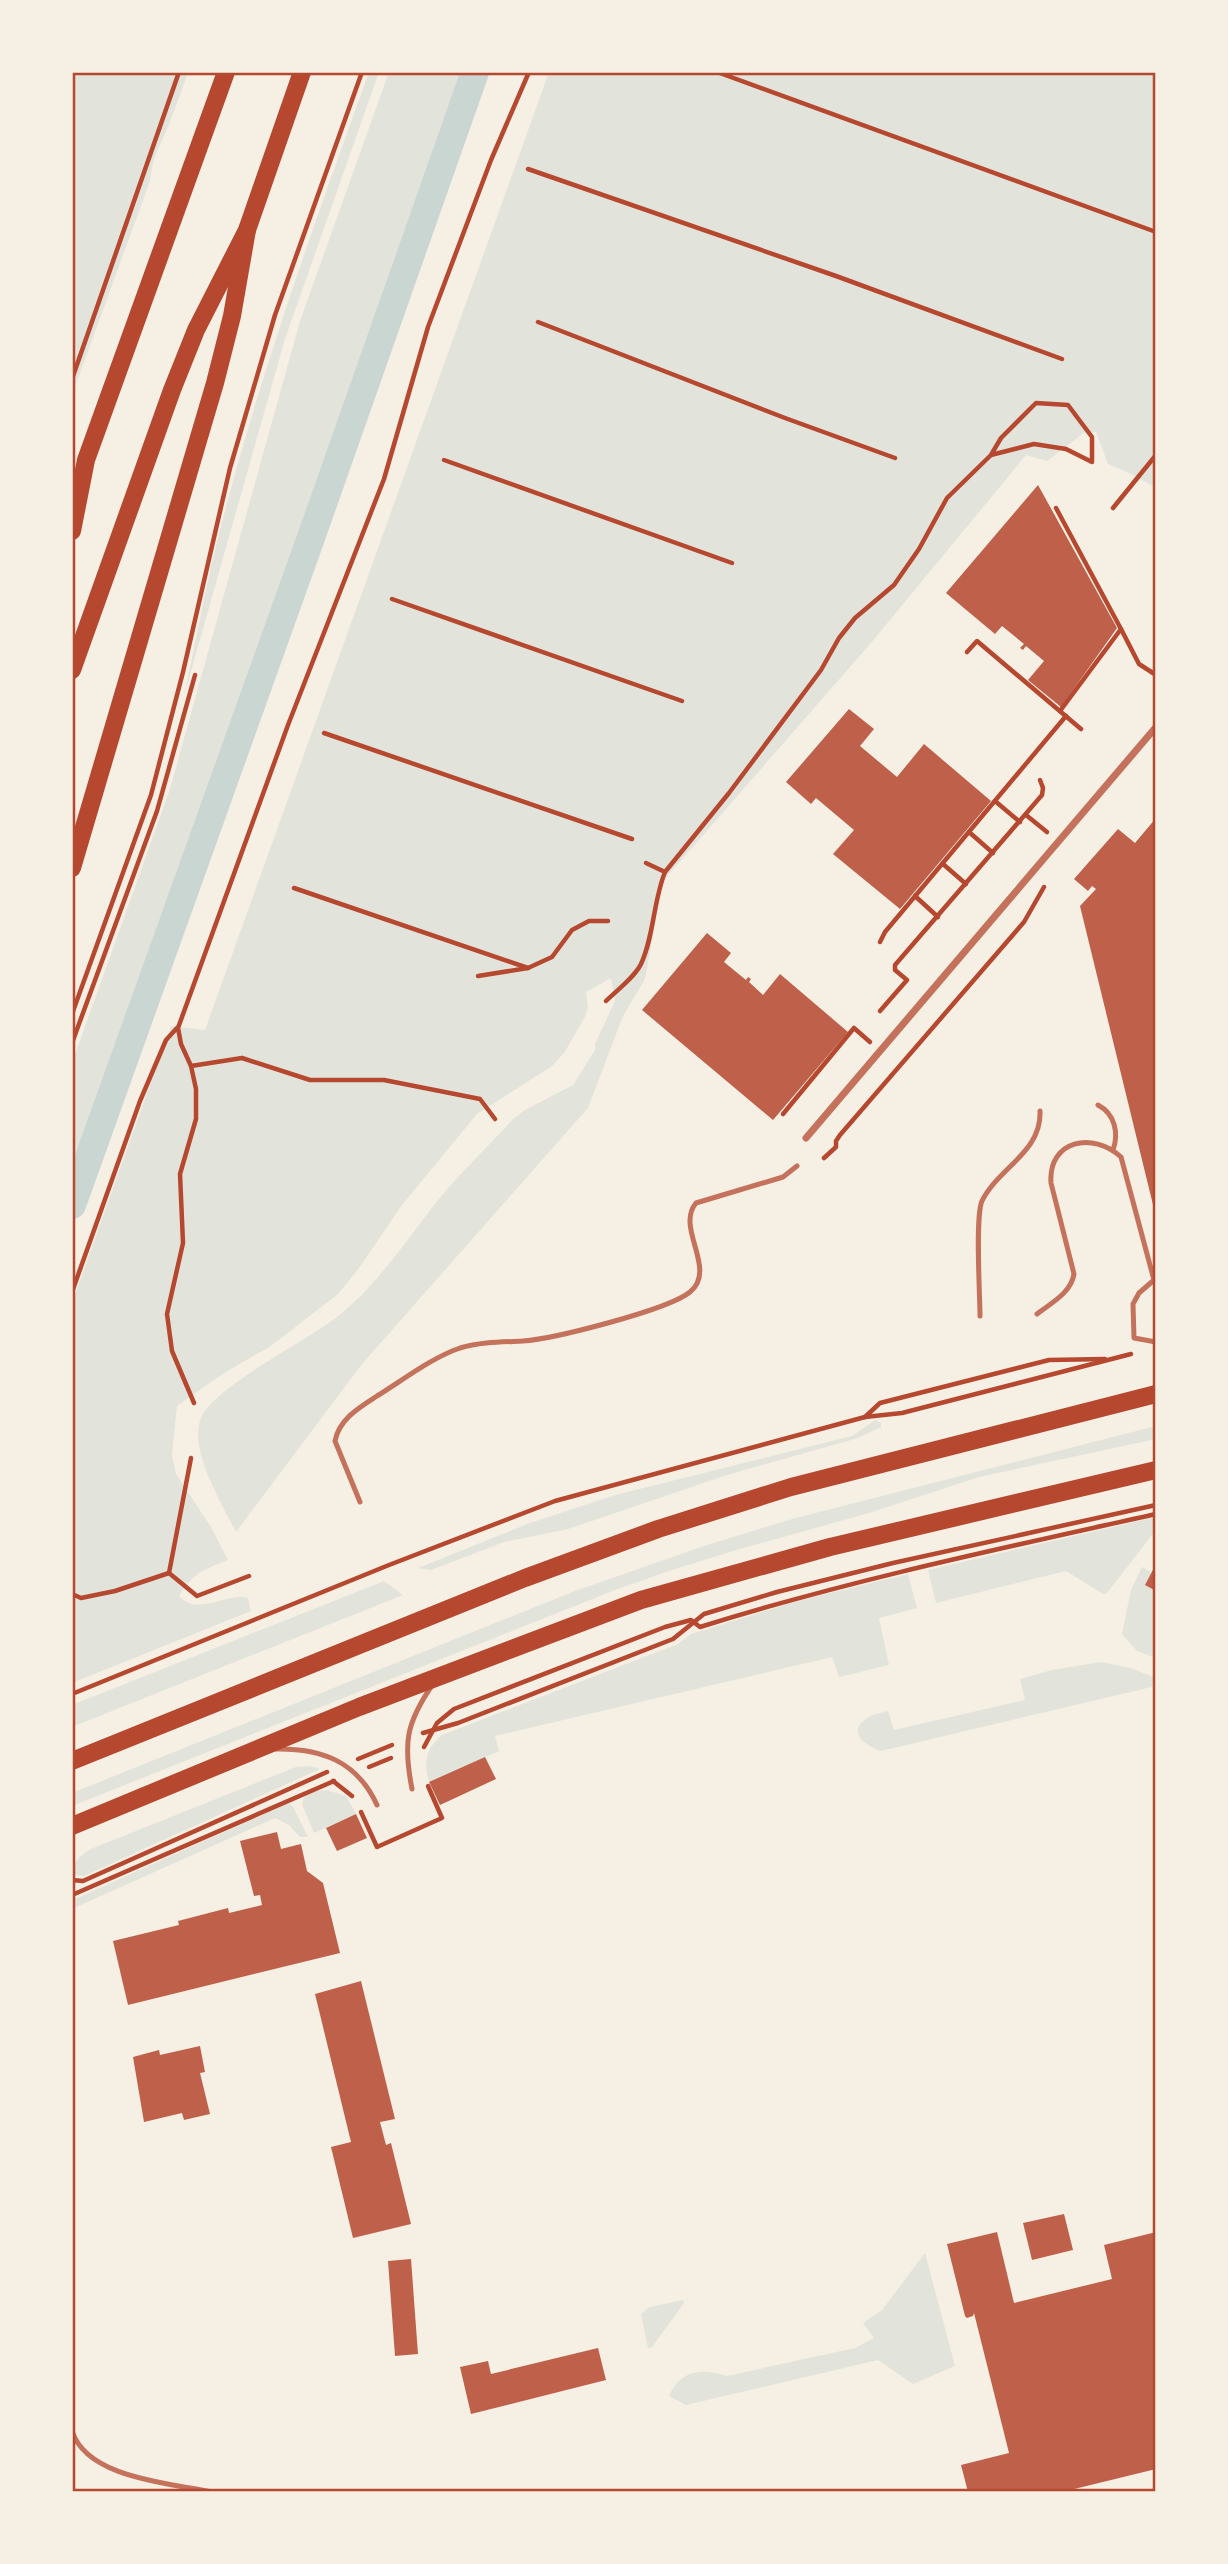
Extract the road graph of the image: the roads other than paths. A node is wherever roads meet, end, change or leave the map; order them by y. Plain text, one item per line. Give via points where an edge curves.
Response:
1 (226, 72) edge
2 (302, 72) edge
3 (247, 230) junction
4 (86, 460) junction
5 (72, 478) edge
6 (72, 531) edge
7 (72, 670) edge
8 (1156, 727) edge
9 (72, 868) edge
10 (1098, 1105) dead end
11 (1040, 1111) dead end
12 (806, 1138) dead end
13 (1113, 1150) junction
14 (797, 1166) dead end
15 (1037, 1314) dead end
16 (980, 1316) dead end
17 (1156, 1342) edge
18 (1156, 1394) edge
19 (1156, 1470) edge
20 (360, 1502) dead end
21 (439, 1677) junction
22 (245, 1755) junction
23 (72, 1761) edge
24 (412, 1790) dead end
25 (377, 1805) dead end
26 (78, 1825) edge
27 (72, 2431) edge
28 (203, 2491) edge
29 (211, 2492) edge

1 - 4 main road
2 - 3 main road
3 - 7 main road via 196,330
3 - 9 main road via 215,383
4 - 5 main road
4 - 6 main road
8 - 12 street
10 - 13 lane via 1109,1113 1116,1130
11 - 16 lane via 1040,1127 1032,1142 991,1188 979,1210
13 - 15 lane via 1098,1143 1077,1143 1054,1161 1051,1183 1074,1274 1065,1292
13 - 17 lane via 1121,1157 1154,1280 1133,1304 1134,1338
14 - 20 lane via 783,1177 696,1203 689,1217 701,1276 695,1287 676,1300 551,1336 461,1348 356,1410 335,1441
18 - 23 main road via 791,1487 659,1529 512,1583
19 - 21 main road via 842,1544 641,1600
21 - 22 main road
21 - 24 lane via 418,1706 407,1739
22 - 25 lane via 298,1748 323,1754 355,1772
22 - 26 main road
27 - 28 lane via 76,2443 92,2460 107,2467
28 - 29 lane

